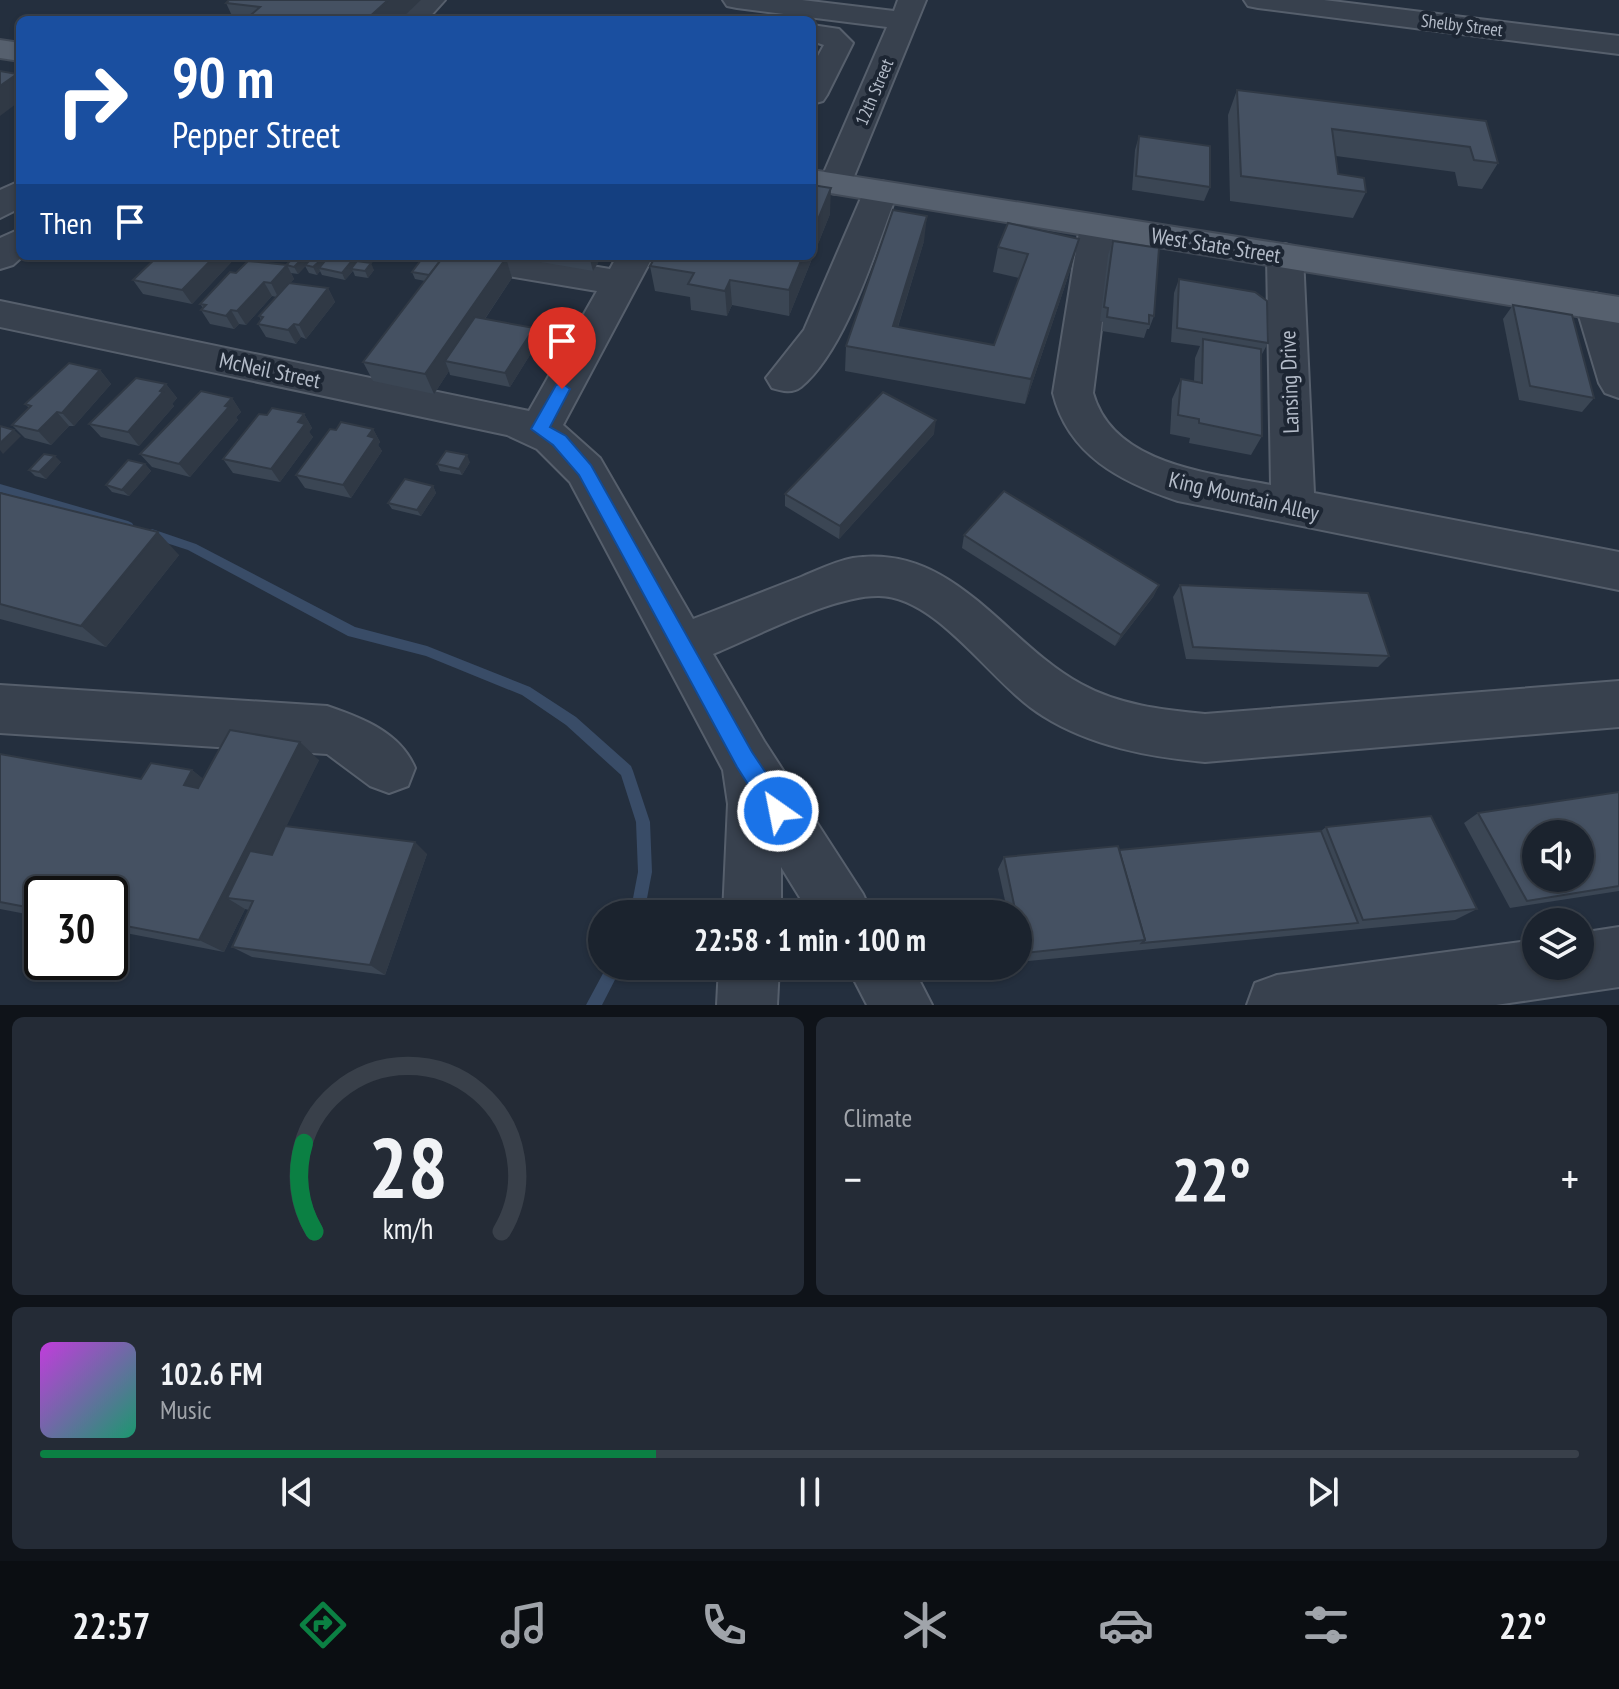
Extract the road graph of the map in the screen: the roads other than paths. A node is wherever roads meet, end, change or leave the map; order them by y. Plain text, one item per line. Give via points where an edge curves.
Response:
1 (431, 0) edge
2 (737, 0) edge
3 (1258, 0) edge
4 (908, 10) edge
5 (415, 16) edge
6 (816, 33) edge
7 (1619, 45) edge
8 (816, 83) edge
9 (816, 88) edge
10 (873, 95) junction
11 (824, 182) edge
12 (881, 191) junction
13 (1097, 226) junction
14 (16, 243) edge
15 (1285, 256) junction
16 (0, 257) edge
17 (512, 260) edge
18 (628, 269) edge
19 (1607, 308) edge
20 (0, 314) edge
21 (786, 378) dead end
22 (1619, 383) edge
23 (540, 429) junction
24 (1293, 508) junction
25 (1619, 571) edge
26 (684, 644) junction
27 (1619, 704) edge
28 (0, 709) edge
29 (745, 759) junction
30 (389, 768) dead end
31 (752, 900) edge
32 (834, 900) edge
33 (1619, 957) edge
34 (1594, 961) edge
35 (1522, 971) edge
36 (748, 980) edge
37 (886, 980) edge
38 (747, 1005) edge
39 (902, 1005) edge
40 (1277, 1005) edge

1 - 5 street
2 - 4 street
3 - 7 street, Shelby Street
4 - 10 street, 12th Street
6 - 8 street via 839,43
9 - 10 street
10 - 11 street, 12th Street
11 - 12 main road, West State Street
12 - 13 main road, West State Street
12 - 21 street via 821,336
13 - 15 main road, West State Street
13 - 24 street, King Mountain Alley via 1073,393 1076,415 1107,447 1142,470 1178,484
14 - 16 street
15 - 19 main road, West State Street
15 - 24 street, Lansing Drive
17 - 18 street
18 - 23 street
19 - 22 street
20 - 23 street, McNeil Street
23 - 26 street via 559,440 585,470
24 - 25 street, King Mountain Alley
26 - 27 street via 850,578 879,576 909,581 936,594 1068,704 1155,734 1205,738
26 - 29 street
28 - 30 street via 327,730 350,738
29 - 31 street via 755,804
29 - 32 street
33 - 34 street
35 - 40 street
36 - 38 street
37 - 39 street

